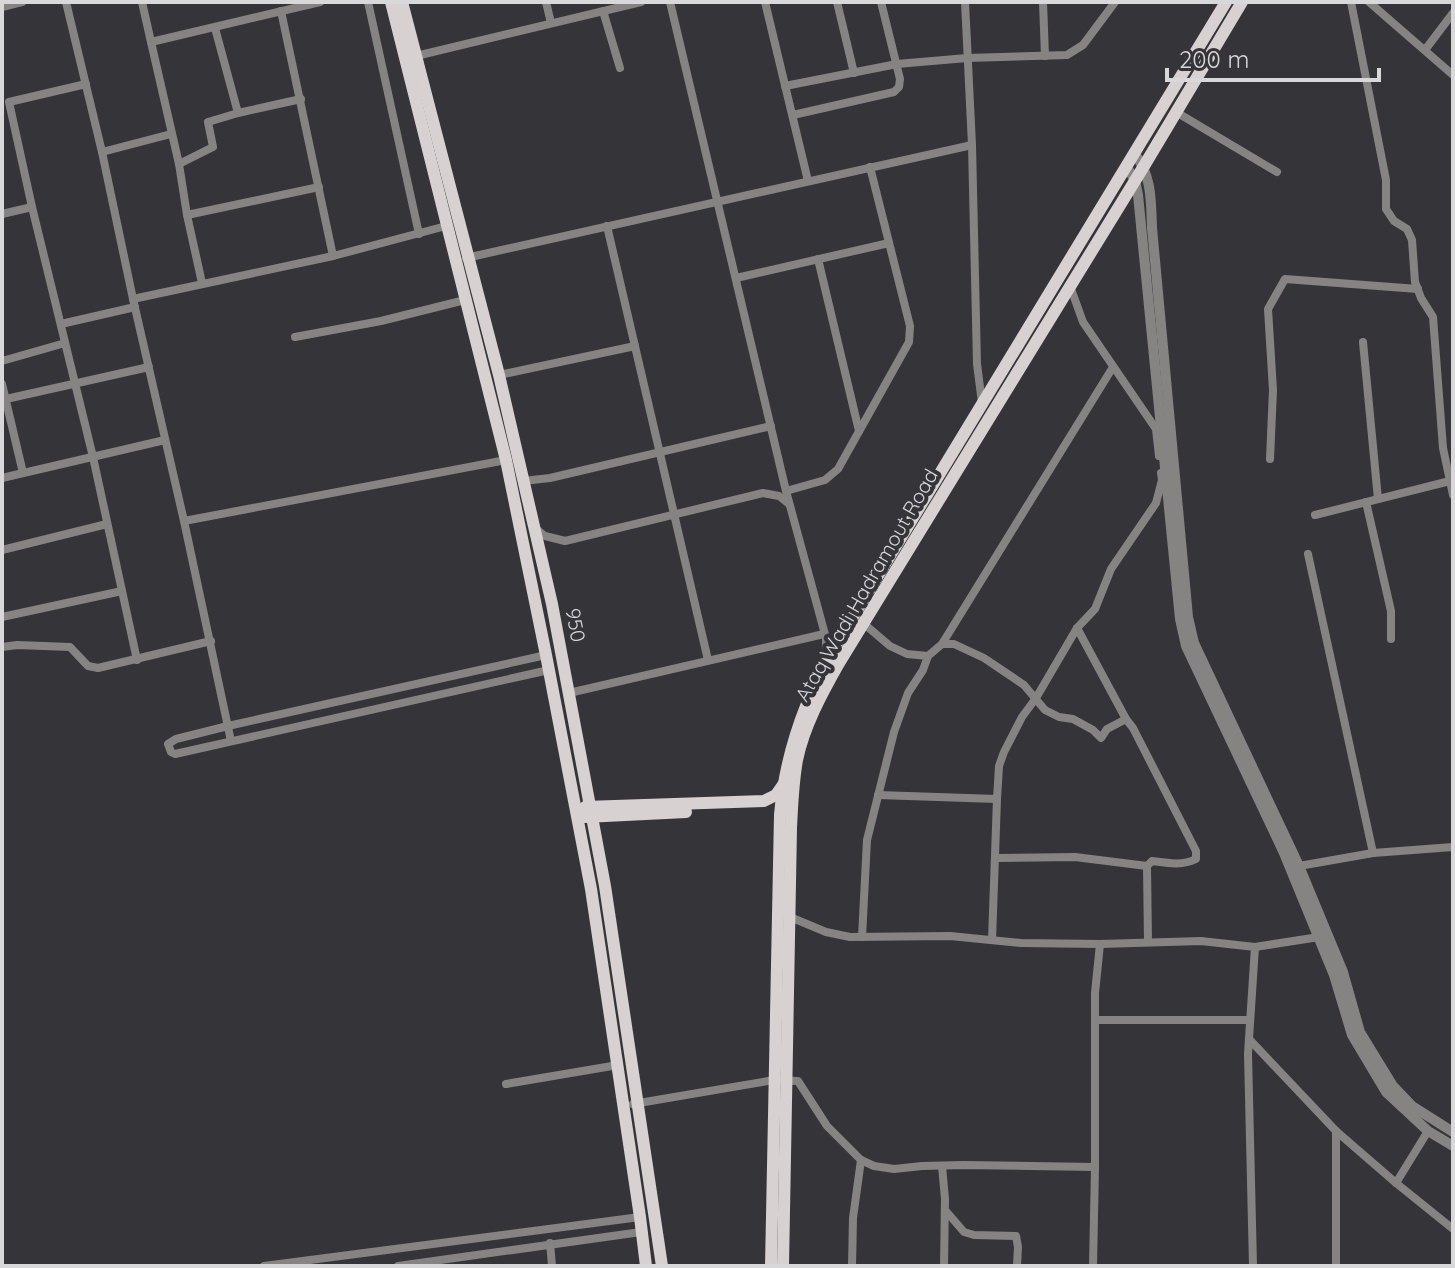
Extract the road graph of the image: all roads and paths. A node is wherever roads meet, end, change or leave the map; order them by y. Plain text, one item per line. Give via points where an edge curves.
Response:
1 (22, 2) edge
2 (66, 2) edge
3 (142, 2) edge
4 (320, 2) edge
5 (368, 2) edge
6 (391, 2) edge
7 (402, 2) edge
8 (546, 2) edge
9 (641, 2) edge
10 (670, 2) edge
11 (765, 2) edge
12 (837, 2) edge
13 (881, 2) edge
14 (965, 2) edge
15 (1043, 2) edge
16 (1115, 2) edge
17 (1226, 2) edge
18 (1242, 2) edge
19 (1351, 2) edge
20 (1369, 2) edge
21 (2, 7) edge
22 (281, 11) junction
23 (603, 11) junction
24 (1453, 13) edge
25 (551, 23) junction
26 (215, 28) junction
27 (151, 42) junction
28 (1425, 50) junction
29 (416, 56) junction
30 (1045, 56) junction
31 (967, 58) junction
32 (897, 64) junction
33 (620, 68) dead end
34 (854, 73) junction
35 (1453, 75) edge
36 (86, 84) junction
37 (785, 86) junction
38 (301, 99) junction
39 (1176, 112) junction
40 (238, 113) junction
41 (793, 115) junction
42 (171, 134) junction
43 (972, 145) junction
44 (102, 152) junction
45 (1134, 153) junction
46 (179, 164) junction
47 (1126, 166) junction
48 (1144, 166) junction
49 (870, 167) junction
50 (1277, 172) dead end
51 (1135, 180) junction
52 (808, 181) junction
53 (319, 187) junction
54 (718, 201) junction
55 (32, 207) junction
56 (2, 214) edge
57 (187, 215) junction
58 (446, 226) junction
59 (607, 226) junction
60 (419, 234) junction
61 (889, 243) junction
62 (333, 256) junction
63 (461, 259) junction
64 (818, 259) junction
65 (1059, 277) junction
66 (736, 278) junction
67 (202, 283) junction
68 (1070, 286) junction
69 (1418, 289) junction
70 (465, 300) junction
71 (134, 303) junction
72 (61, 324) junction
73 (295, 337) dead end
74 (1363, 342) dead end
75 (65, 343) junction
76 (635, 346) junction
77 (2, 361) edge
78 (149, 367) junction
79 (1113, 367) junction
80 (499, 375) junction
81 (75, 383) junction
82 (2, 384) edge
83 (6, 399) junction
84 (982, 403) junction
85 (771, 426) junction
86 (859, 432) junction
87 (165, 440) junction
88 (659, 451) junction
89 (93, 457) junction
90 (1270, 459) dead end
91 (506, 460) junction
92 (1450, 464) edge
93 (23, 473) junction
94 (2, 478) edge
95 (523, 481) junction
96 (1450, 481) junction
97 (786, 491) junction
98 (1453, 495) edge
99 (1378, 499) junction
100 (1366, 502) junction
101 (790, 504) junction
102 (674, 515) junction
103 (1315, 515) dead end
104 (184, 521) junction
105 (107, 524) junction
106 (535, 528) junction
107 (2, 550) edge
108 (1308, 554) dead end
109 (122, 591) junction
110 (2, 617) edge
111 (863, 623) junction
112 (845, 628) junction
113 (1077, 628) junction
114 (823, 631) junction
115 (1391, 639) dead end
116 (211, 641) junction
117 (942, 644) junction
118 (2, 647) edge
119 (546, 655) junction
120 (928, 656) junction
121 (137, 660) junction
122 (708, 660) junction
123 (825, 662) junction
124 (549, 670) junction
125 (569, 693) junction
126 (1036, 698) junction
127 (1126, 719) junction
128 (805, 720) junction
129 (228, 726) junction
130 (231, 741) junction
131 (783, 785) junction
132 (878, 795) junction
133 (997, 799) junction
134 (576, 812) junction
135 (591, 812) junction
136 (780, 820) junction
137 (1453, 847) edge
138 (1373, 853) junction
139 (995, 858) junction
140 (1147, 866) junction
141 (1299, 866) junction
142 (790, 917) junction
143 (862, 937) junction
144 (1319, 937) junction
145 (992, 940) junction
146 (1148, 942) junction
147 (1100, 944) junction
148 (1255, 947) junction
149 (1095, 1020) junction
150 (1250, 1020) junction
151 (1249, 1039) junction
152 (618, 1065) junction
153 (780, 1081) junction
154 (506, 1084) dead end
155 (638, 1103) junction
156 (623, 1105) junction
157 (1336, 1131) junction
158 (1428, 1131) junction
159 (1453, 1132) edge
160 (1453, 1146) edge
161 (861, 1160) junction
162 (942, 1166) junction
163 (1095, 1167) junction
164 (1396, 1183) junction
165 (945, 1210) junction
166 (640, 1217) junction
167 (1453, 1229) edge
168 (641, 1232) junction
169 (550, 1243) junction
170 (264, 1266) edge
171 (398, 1266) edge
172 (552, 1266) edge
173 (646, 1266) edge
174 (662, 1266) edge
175 (771, 1266) edge
176 (783, 1266) edge
177 (852, 1266) edge
178 (944, 1266) edge
179 (1017, 1266) edge
180 (1093, 1266) edge
181 (1253, 1266) edge
182 (1336, 1266) edge

1 - 21 street
2 - 36 street
3 - 27 street
4 - 22 street
5 - 60 street
6 - 58 main road, 950
7 - 29 main road, 950 / 950
8 - 25 street
9 - 23 street
10 - 54 street
11 - 37 street
12 - 34 street
13 - 32 street
14 - 31 street
15 - 30 street
16 - 30 street via 1080,48
17 - 45 main road, Ataq Wadi Hadramout Road
18 - 39 main road, Ataq Wadi Hadramout Road
19 - 69 street via 1386,180 1386,209 1412,240
20 - 28 street
22 - 26 street
22 - 38 street
23 - 25 street
23 - 33 street
24 - 28 street
25 - 29 street
26 - 27 street
26 - 40 street
27 - 42 street
28 - 35 street
29 - 63 main road, 950 / 950
30 - 31 street
31 - 32 street
31 - 43 street
32 - 34 street
32 - 41 street via 901,82 894,92
34 - 37 street
36 - 44 street
36 - 55 street via 9,102
37 - 41 street
38 - 40 street
38 - 53 street
39 - 48 main road, Ataq Wadi Hadramout Road
39 - 50 street
40 - 46 street via 208,122 213,147
41 - 52 street
42 - 44 street
42 - 46 street
43 - 49 street
43 - 84 street
44 - 71 street
45 - 47 main road, Ataq Wadi Hadramout Road
45 - 48 street
46 - 57 street
47 - 51 street
47 - 65 main road, Ataq Wadi Hadramout Road
48 - 51 main road, Ataq Wadi Hadramout Road
48 - 141 street via 1151,192 1188,617 1194,643
49 - 52 street
49 - 61 street
51 - 68 main road, Ataq Wadi Hadramout Road
51 - 144 street via 1186,646
52 - 54 street
53 - 57 street
53 - 62 street
54 - 59 street
54 - 66 street
55 - 56 street
55 - 72 street
57 - 67 street
58 - 60 street
58 - 63 main road, 950
59 - 63 street
59 - 76 street
60 - 62 street
61 - 64 street
61 - 86 street via 910,336
62 - 67 street
63 - 70 main road, 950
63 - 80 main road, 950 / 950
64 - 66 street
64 - 86 street
65 - 68 street
65 - 84 main road, Ataq Wadi Hadramout Road
66 - 85 street
67 - 71 street
68 - 79 street via 1083,322
68 - 111 main road, Ataq Wadi Hadramout Road
69 - 90 street via 1285,279 1268,309
69 - 92 street via 1433,317 1443,448
70 - 73 street
70 - 91 main road, 950
71 - 72 street
71 - 78 street
72 - 75 street
74 - 99 street
75 - 77 street
75 - 81 street
76 - 80 street
76 - 88 street
78 - 81 street
78 - 87 street
79 - 113 street via 1156,429 1162,480 1156,503 1111,569 1095,609
79 - 117 street
80 - 95 main road, 950 / 950
81 - 83 street
81 - 89 street
82 - 83 street
83 - 93 street
84 - 112 main road, Ataq Wadi Hadramout Road
85 - 88 street
85 - 97 street
86 - 97 street via 830,477
87 - 89 street
87 - 104 street
88 - 95 street
88 - 102 street
89 - 93 street
89 - 105 street
91 - 104 street
91 - 119 main road, 950
92 - 96 street
93 - 94 street
95 - 106 main road, 950 / 950
96 - 98 street
96 - 99 street
97 - 101 street
99 - 100 street
100 - 103 street
100 - 115 street via 1391,611
101 - 102 street via 763,493
101 - 114 street
102 - 106 street via 565,541
102 - 122 street
104 - 116 street
105 - 107 street
105 - 109 street
106 - 125 main road, 950 / 950
108 - 138 street
109 - 110 street
109 - 121 street
111 - 120 street via 890,646
111 - 128 main road, Ataq Wadi Hadramout Road
112 - 114 street
112 - 123 main road, Ataq Wadi Hadramout Road
113 - 126 street
113 - 127 street
114 - 122 street
114 - 123 street
116 - 121 street
116 - 129 street
117 - 120 street
117 - 126 street via 984,658
118 - 121 street via 70,647 88,666 98,668
119 - 124 main road, 950
119 - 129 street
120 - 132 street via 908,693
122 - 125 street
123 - 128 main road, Ataq Wadi Hadramout Road
124 - 130 street
124 - 134 main road, 950
125 - 135 main road, 950 / 950
126 - 127 street via 1051,714 1073,719 1101,738
126 - 133 street via 1004,752
127 - 140 street via 1196,851 1191,861 1152,861
128 - 131 main road, Ataq Wadi Hadramout Road via 790,749
128 - 142 main road, Ataq Wadi Hadramout Road via 793,792
129 - 130 street
129 - 130 street via 168,744 175,754
131 - 135 main road via 764,801
131 - 136 main road, Ataq Wadi Hadramout Road
132 - 133 street
132 - 143 street via 867,840
133 - 139 street
134 - 135 main road
134 - 152 main road, 950
135 - 136 main road via 759,808
135 - 155 main road, 950 / 950
136 - 153 main road, Ataq Wadi Hadramout Road
137 - 138 street
138 - 141 street
139 - 140 street via 1075,857
139 - 145 street
140 - 146 street
141 - 159 street via 1343,972 1360,1032 1393,1086 1412,1106
142 - 143 street via 826,932
142 - 153 main road, Ataq Wadi Hadramout Road
143 - 145 street
144 - 148 street
144 - 158 street via 1352,1035 1386,1092
145 - 147 street
146 - 147 street
146 - 148 street
147 - 149 street
148 - 150 street
149 - 150 street
149 - 163 street
150 - 151 street
151 - 157 street
151 - 181 street
152 - 154 street
152 - 156 main road, 950
153 - 155 street
153 - 161 street via 798,1081 827,1126
153 - 175 main road, Ataq Wadi Hadramout Road
153 - 176 main road, Ataq Wadi Hadramout Road
155 - 156 street
155 - 174 main road, 950 / 950
156 - 166 main road, 950
157 - 164 street
157 - 182 street
158 - 160 street
158 - 164 street
161 - 162 street via 894,1169
161 - 177 street
162 - 163 street
162 - 165 street
163 - 180 street
164 - 167 street
165 - 178 street
165 - 179 street via 964,1232 1016,1236
166 - 168 main road, 950
166 - 170 street
168 - 169 street
168 - 173 main road, 950
169 - 171 street
169 - 172 street

